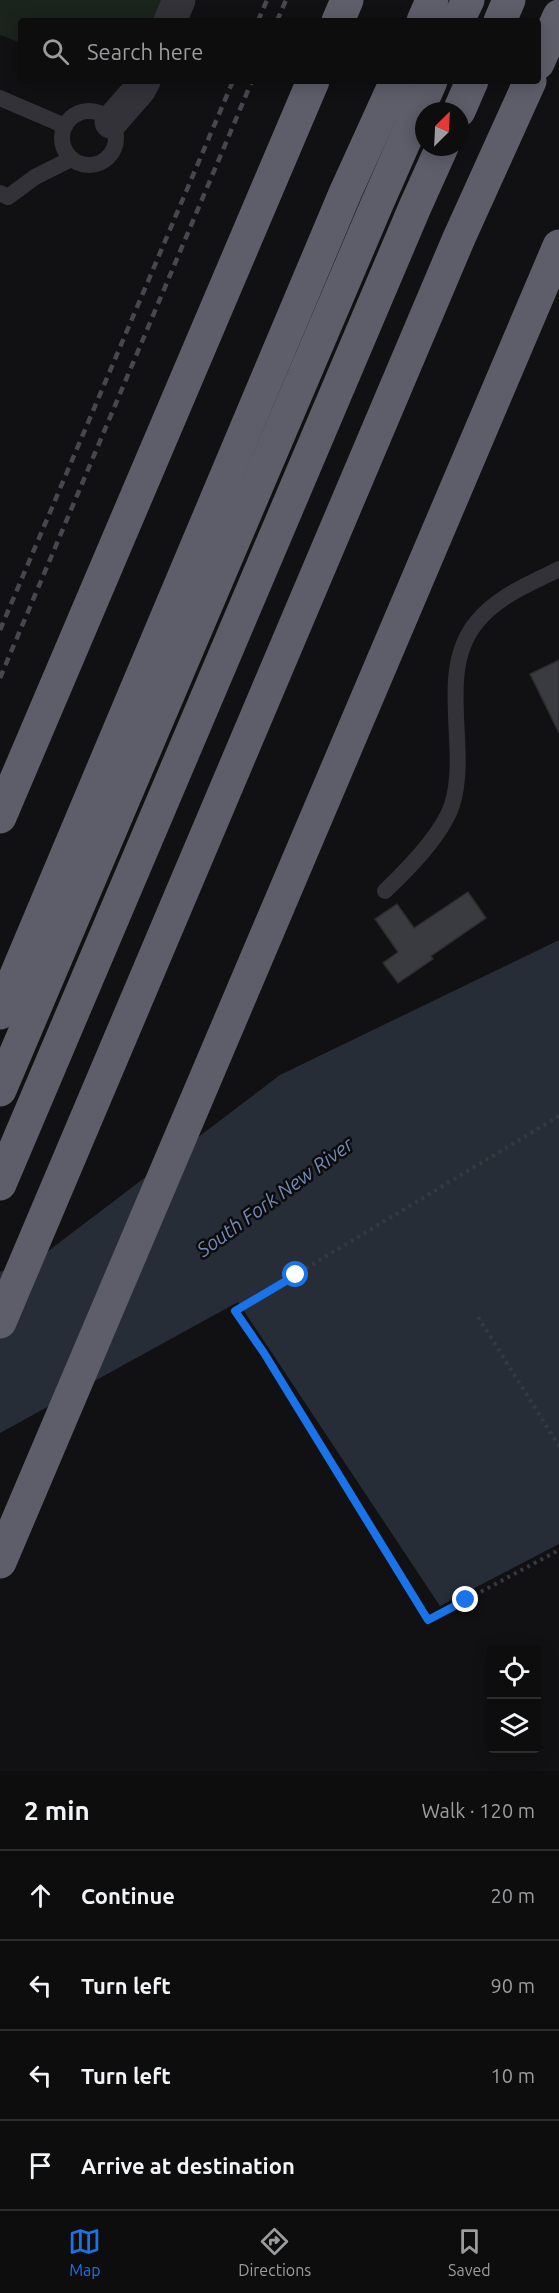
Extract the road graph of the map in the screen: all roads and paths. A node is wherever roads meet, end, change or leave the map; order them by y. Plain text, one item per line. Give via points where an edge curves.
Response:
1 (179, 0) edge
2 (347, 0) edge
3 (432, 0) edge
4 (468, 0) edge
5 (509, 0) edge
6 (559, 16) edge
7 (171, 18) edge
8 (339, 18) edge
9 (424, 18) edge
10 (459, 18) edge
11 (501, 18) edge
12 (541, 56) edge
13 (142, 84) edge
14 (311, 84) edge
15 (395, 84) edge
16 (431, 84) edge
17 (471, 84) edge
18 (529, 84) edge
19 (0, 98) edge
20 (463, 102) edge
21 (111, 122) junction
22 (65, 126) junction
23 (438, 156) edge
24 (71, 159) junction
25 (0, 193) edge
26 (559, 246) edge
27 (559, 569) edge
28 (0, 817) edge
29 (385, 891) dead end
30 (0, 1013) edge
31 (0, 1090) edge
32 (559, 1116) edge
33 (0, 1184) edge
34 (478, 1317) dead end
35 (0, 1322) edge
36 (559, 1446) edge
37 (559, 1550) edge
38 (0, 1562) edge

1 - 7 street
2 - 8 highway
3 - 9 highway
4 - 10 highway
5 - 11 highway
6 - 12 highway
13 - 21 street
14 - 28 highway
15 - 30 highway via 346,190
16 - 31 highway
17 - 20 highway
18 - 35 highway via 459,238
19 - 22 lane
21 - 22 lane via 96,112 86,111 78,113
21 - 24 lane via 116,138 111,155 96,165
22 - 24 lane via 62,144
23 - 33 highway
24 - 25 lane via 35,177 8,197
26 - 38 highway
27 - 29 lane via 498,601 476,622 465,640 457,665 452,804 427,846
32 - 37 path via 235,1311 428,1620
34 - 36 path

